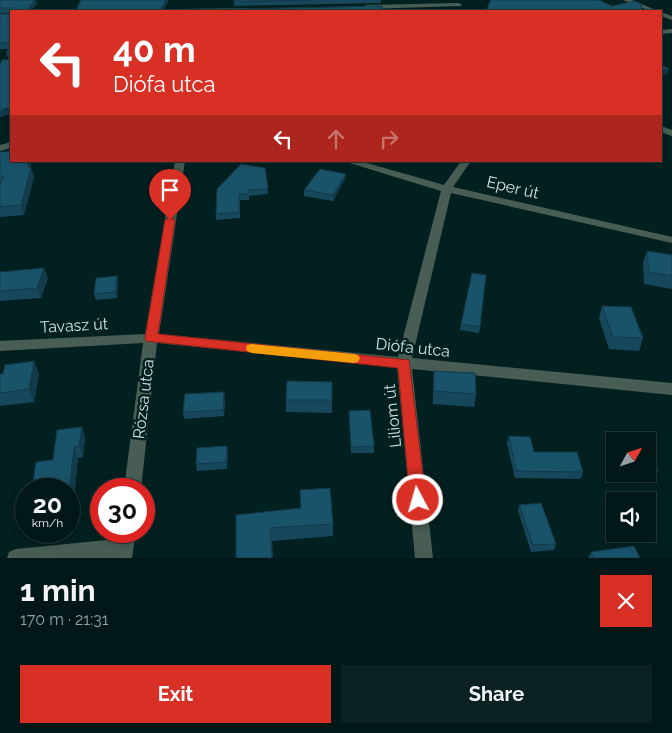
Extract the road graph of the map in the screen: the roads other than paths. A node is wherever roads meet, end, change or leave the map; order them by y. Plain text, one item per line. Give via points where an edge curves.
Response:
1 (626, 0) edge
2 (459, 5) edge
3 (361, 7) edge
4 (253, 9) edge
5 (228, 10) edge
6 (652, 10) edge
7 (662, 14) edge
8 (672, 17) edge
9 (180, 162) edge
10 (352, 162) edge
11 (465, 162) edge
12 (446, 189) junction
13 (672, 240) edge
14 (151, 338) junction
15 (0, 346) edge
16 (404, 364) junction
17 (672, 389) edge
18 (133, 478) edge
19 (125, 546) edge
20 (16, 558) edge
21 (424, 558) edge

1 - 6 street
2 - 3 street
4 - 5 street
7 - 8 street
9 - 14 street, Rózsa utca
10 - 12 street, Eper út
11 - 12 street, Liliom út
12 - 13 street, Eper út
12 - 16 street, Liliom út
14 - 15 street, Tavasz út
14 - 16 street, Diófa utca
14 - 18 street, Rózsa utca
16 - 17 street, Diófa utca
16 - 21 street, Liliom út
19 - 20 street

